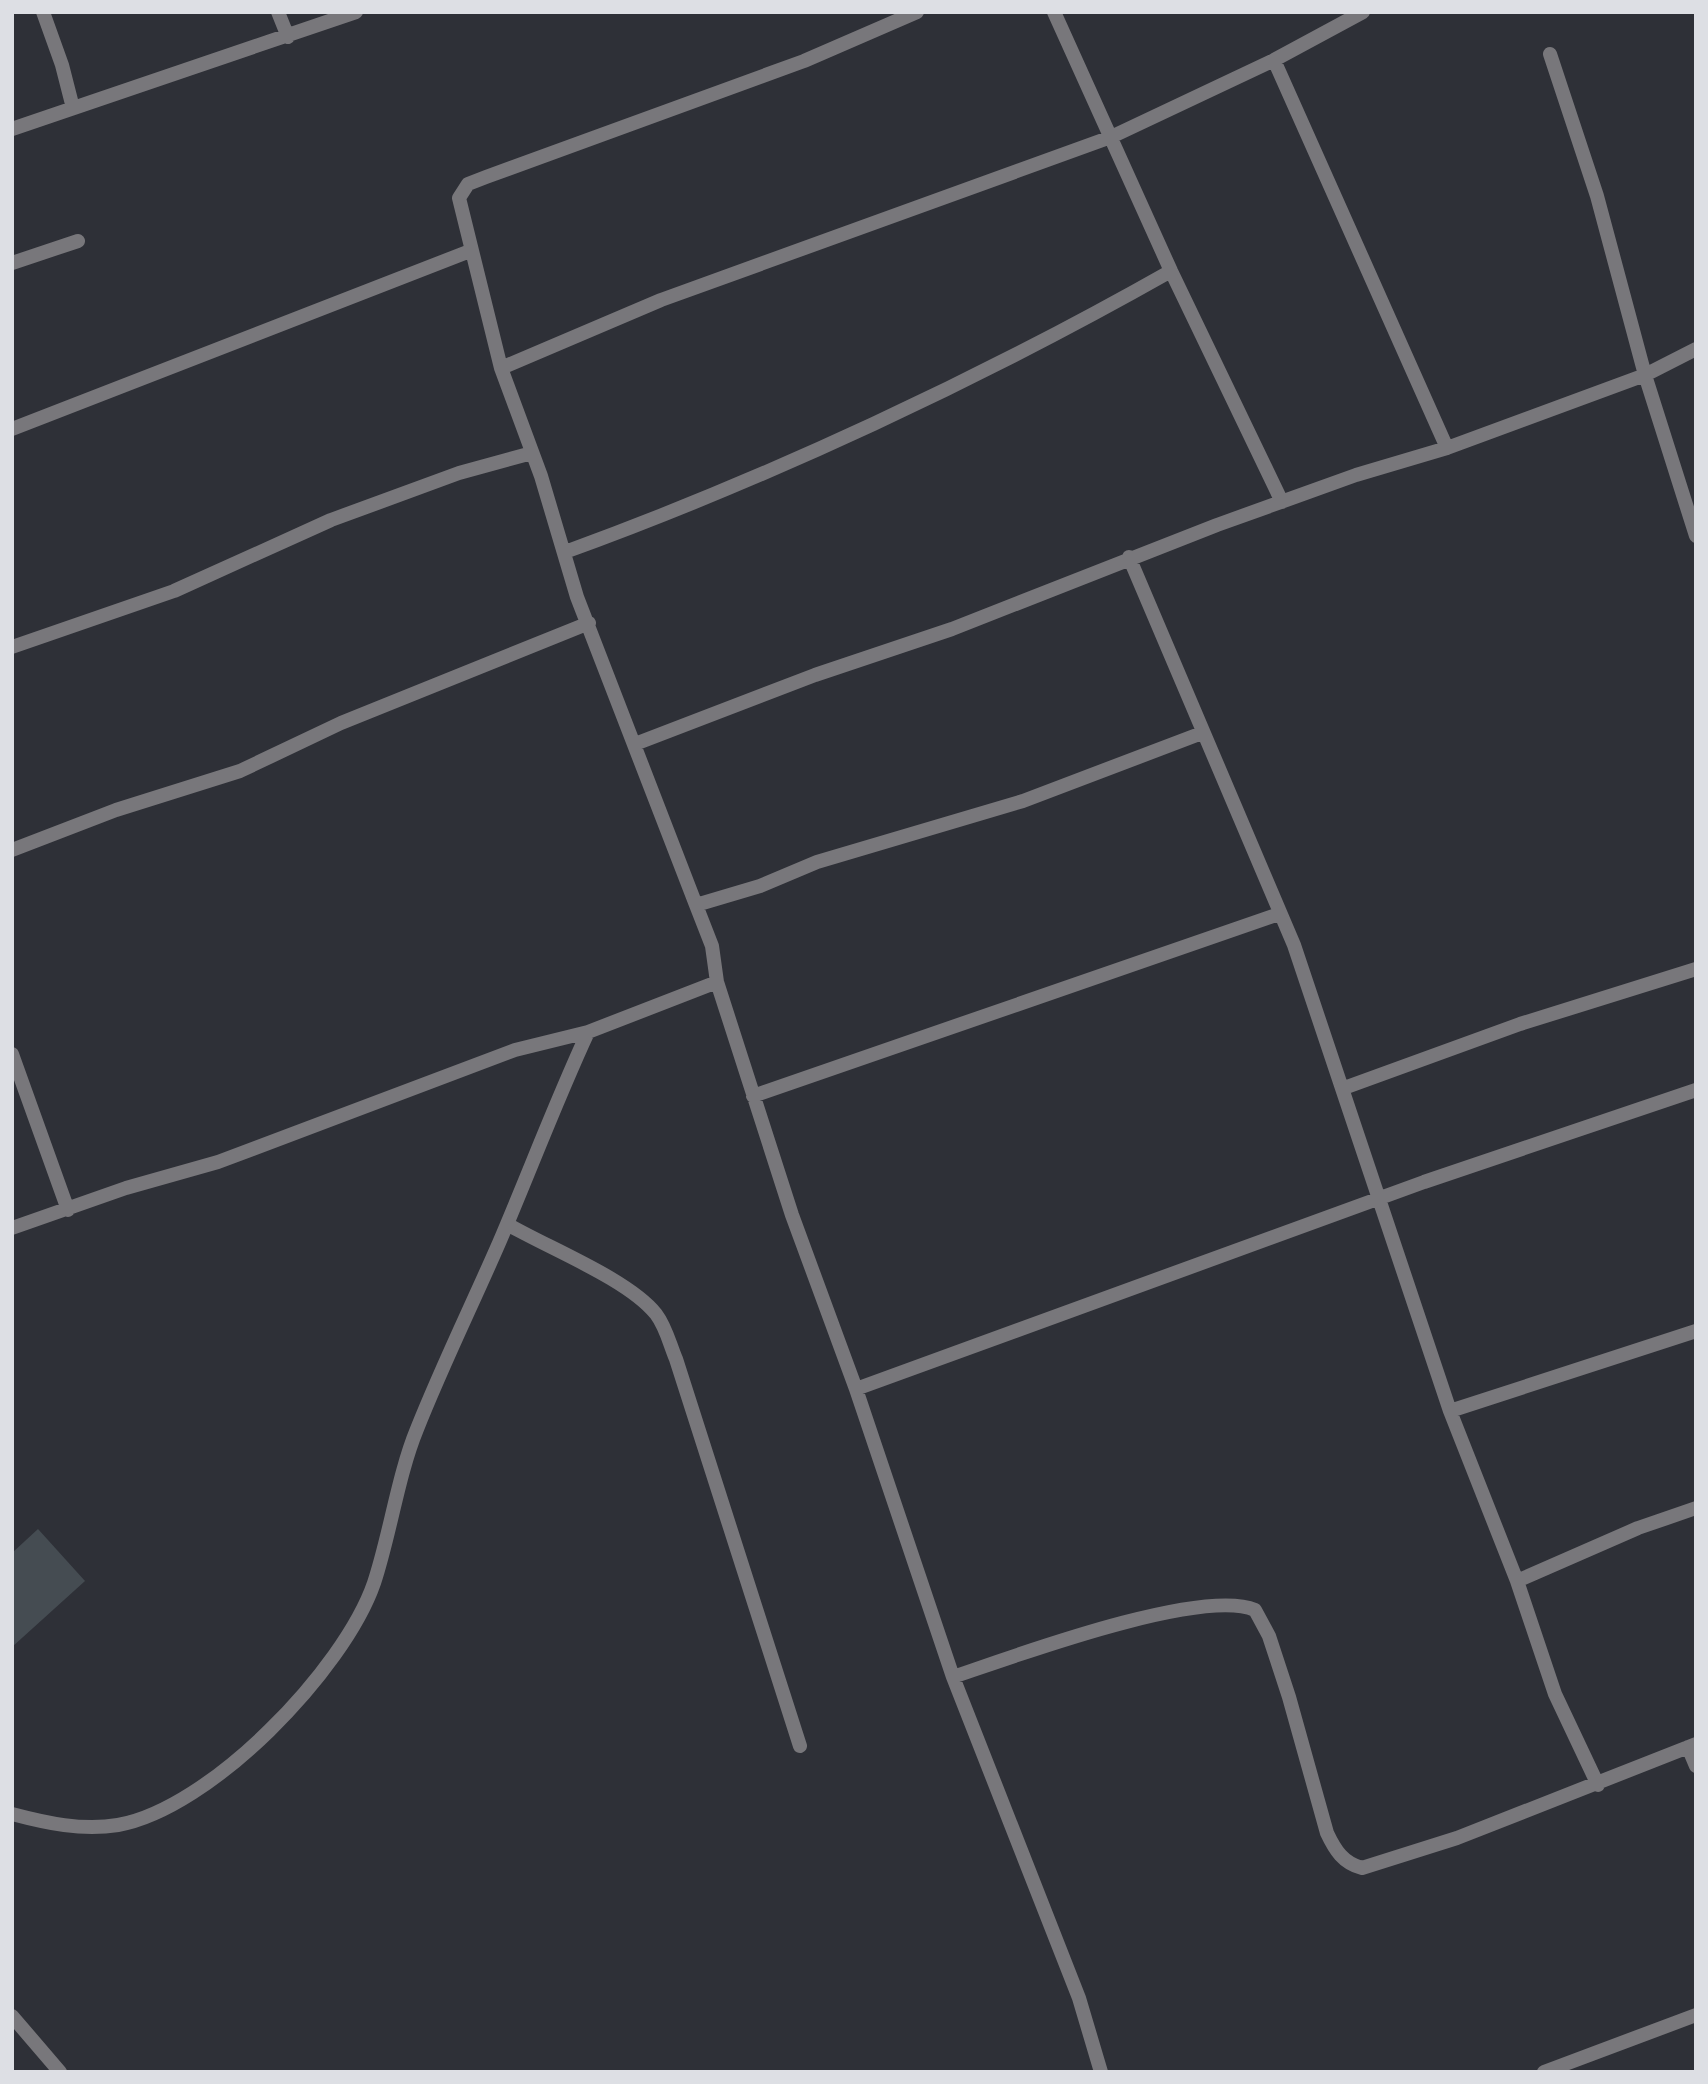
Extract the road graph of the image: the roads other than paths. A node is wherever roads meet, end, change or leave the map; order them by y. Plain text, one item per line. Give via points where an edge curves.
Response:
1 (43, 12) edge
2 (278, 12) edge
3 (356, 12) edge
4 (917, 12) edge
5 (1054, 12) edge
6 (1363, 12) edge
7 (288, 37) junction
8 (1550, 54) dead end
9 (1274, 60) junction
10 (73, 108) junction
11 (12, 130) edge
12 (1111, 137) junction
13 (78, 241) dead end
14 (470, 251) junction
15 (12, 263) edge
16 (1171, 271) junction
17 (1696, 349) edge
18 (501, 368) junction
19 (1645, 375) junction
20 (12, 429) edge
21 (1447, 448) junction
22 (532, 453) junction
23 (1282, 502) junction
24 (1696, 536) edge
25 (565, 552) junction
26 (1129, 557) junction
27 (589, 622) junction
28 (12, 646) edge
29 (1202, 733) junction
30 (635, 744) junction
31 (12, 850) edge
32 (696, 905) junction
33 (1279, 914) junction
34 (1696, 969) edge
35 (718, 982) junction
36 (588, 1032) junction
37 (12, 1054) edge
38 (1344, 1088) junction
39 (1696, 1090) edge
40 (753, 1096) junction
41 (1380, 1200) junction
42 (68, 1210) junction
43 (506, 1224) junction
44 (12, 1228) edge
45 (1696, 1331) edge
46 (856, 1389) junction
47 (1450, 1411) junction
48 (1696, 1508) edge
49 (1517, 1581) junction
50 (953, 1677) junction
51 (800, 1746) dead end
52 (1692, 1746) edge
53 (1696, 1766) edge
54 (1598, 1785) junction
55 (12, 1814) edge
56 (1696, 2015) edge
57 (12, 2016) edge
58 (61, 2072) edge
59 (1101, 2072) edge
60 (1544, 2072) edge

1 - 10 street
2 - 7 street
3 - 7 street
4 - 14 street via 804,61 468,184 459,198
5 - 12 street
6 - 9 street
7 - 10 street
8 - 19 street via 1601,210
9 - 12 street
9 - 21 street
10 - 11 street
12 - 16 street
12 - 18 street via 661,300
13 - 15 street
14 - 18 street
14 - 20 street
16 - 23 street
16 - 25 street via 937,393 645,522
17 - 19 street
18 - 22 street
19 - 21 street
19 - 24 street
21 - 23 street
22 - 25 street
22 - 28 street via 459,473 343,516 174,591
23 - 26 street
25 - 27 street
26 - 29 street
26 - 30 street via 952,629
27 - 30 street
27 - 31 street via 341,723 240,771 116,810
29 - 32 street via 1023,801 817,862 760,886
29 - 33 street
30 - 32 street
32 - 35 street via 712,946
33 - 38 street
33 - 40 street
34 - 38 street via 1520,1024
35 - 36 street
35 - 40 street
36 - 42 street via 515,1050 218,1163 126,1188
36 - 43 street
37 - 42 street
38 - 41 street
39 - 41 street
40 - 46 street
41 - 46 street
41 - 47 street
42 - 44 street
43 - 51 street via 609,1279 657,1315 676,1359
43 - 55 street via 415,1433 374,1583 351,1633 322,1675 243,1753 163,1810 119,1825 85,1827
45 - 47 street
46 - 50 street
47 - 49 street
48 - 49 street
49 - 54 street via 1555,1694
50 - 54 street via 1131,1620 1210,1607 1237,1605 1255,1610 1269,1636 1289,1697 1327,1833 1335,1851 1362,1868
50 - 59 street via 1079,1998
52 - 53 street
52 - 54 street
56 - 60 street
57 - 58 street

